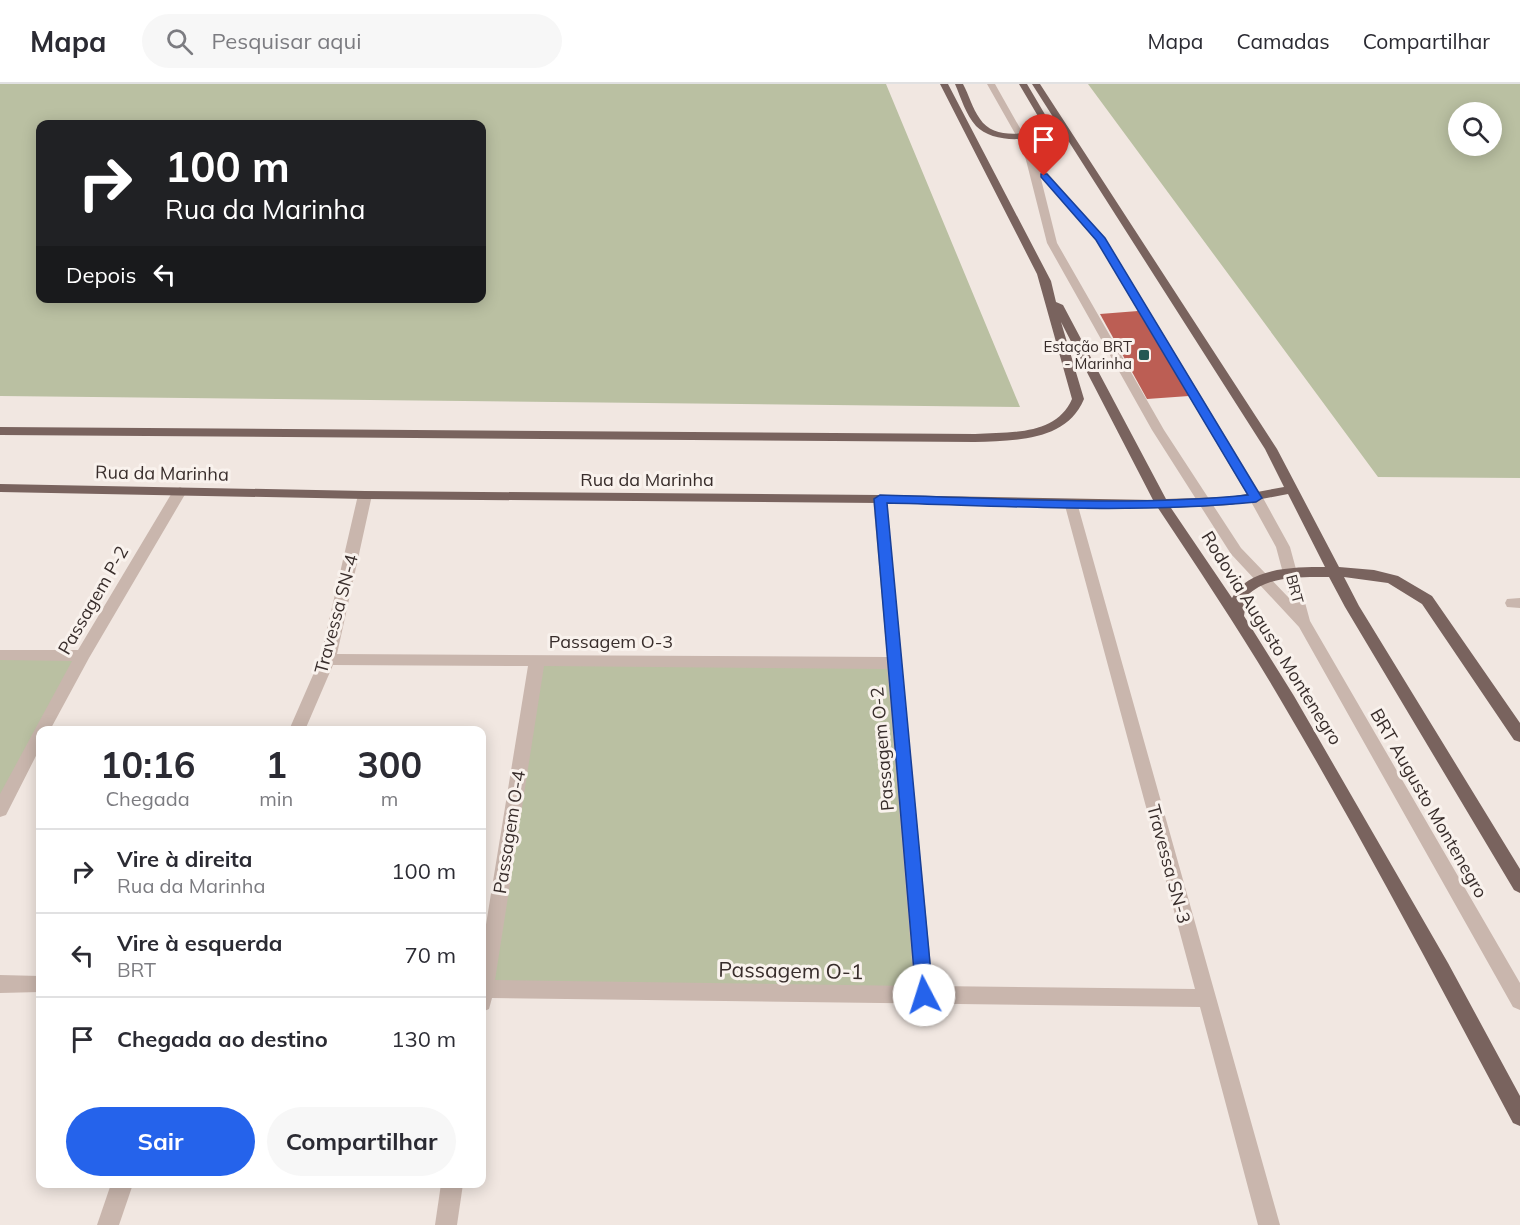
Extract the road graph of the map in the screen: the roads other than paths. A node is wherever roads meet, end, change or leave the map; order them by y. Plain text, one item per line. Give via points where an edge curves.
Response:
1 (944, 84) edge
2 (959, 84) edge
3 (991, 84) edge
4 (1023, 84) edge
5 (1036, 84) edge
6 (1021, 136) junction
7 (1030, 160) junction
8 (1042, 274) junction
9 (0, 431) edge
10 (0, 488) edge
11 (1293, 489) junction
12 (180, 491) junction
13 (365, 495) junction
14 (1256, 498) junction
15 (880, 499) junction
16 (1071, 502) junction
17 (1203, 503) junction
18 (1162, 504) junction
19 (1333, 572) junction
20 (1291, 574) junction
21 (1262, 579) junction
22 (1237, 616) junction
23 (1304, 623) junction
24 (0, 655) edge
25 (82, 656) junction
26 (328, 659) junction
27 (537, 660) junction
28 (893, 663) junction
29 (44, 726) edge
30 (299, 726) edge
31 (1520, 736) edge
32 (36, 742) edge
33 (0, 810) edge
34 (1520, 885) edge
35 (486, 977) edge
36 (0, 984) edge
37 (36, 984) edge
38 (924, 995) junction
39 (486, 996) edge
40 (1206, 998) junction
41 (1520, 1001) edge
42 (1520, 1116) edge
43 (121, 1188) edge
44 (451, 1188) edge
45 (108, 1225) edge
46 (446, 1225) edge
47 (1269, 1225) edge

1 - 8 main road, Rodovia Augusto Montenegro
2 - 6 main road via 986,130
3 - 6 street, BRT
4 - 6 main road via 1046,129 1036,135
5 - 11 main road via 1271,448
6 - 7 street, BRT
7 - 14 street, BRT via 1100,238
7 - 17 street, BRT via 1052,243
8 - 9 main road via 1078,399 1070,415 1050,427 1022,435 963,438
8 - 18 main road, Rodovia Augusto Montenegro
10 - 12 main road, Rua da Marinha
11 - 14 main road, Rua da Marinha
11 - 19 main road
12 - 13 main road, Rua da Marinha
12 - 25 street, Passagem P-2
13 - 15 main road, Rua da Marinha
13 - 26 street, Travessa SN-4
14 - 17 main road, Rua da Marinha
14 - 20 street, BRT via 1283,548
15 - 16 main road, Rua da Marinha
15 - 28 street, Passagem O-2
16 - 18 main road, Rua da Marinha
16 - 40 street, Travessa SN-3
17 - 18 main road, Rua da Marinha
17 - 21 street, BRT via 1236,551
18 - 22 main road, Rodovia Augusto Montenegro
19 - 20 main road
19 - 31 main road via 1390,579 1427,600
19 - 34 main road
20 - 21 main road
20 - 23 street, BRT
21 - 22 main road via 1244,590
21 - 23 street, BRT
22 - 42 main road, Rodovia Augusto Montenegro via 1436,959
23 - 41 street, BRT Augusto Montenegro
24 - 25 street
25 - 29 street, Passagem P-2
26 - 27 street, Passagem O-3
26 - 30 street, Travessa SN-4
27 - 28 street, Passagem O-3
27 - 35 street, Passagem O-4
28 - 38 street, Passagem O-2
32 - 33 street, Passagem P-2
36 - 37 street
38 - 39 street, Passagem O-1
38 - 40 street, Passagem O-1
40 - 47 street, Travessa SN-3
43 - 45 street
44 - 46 street

